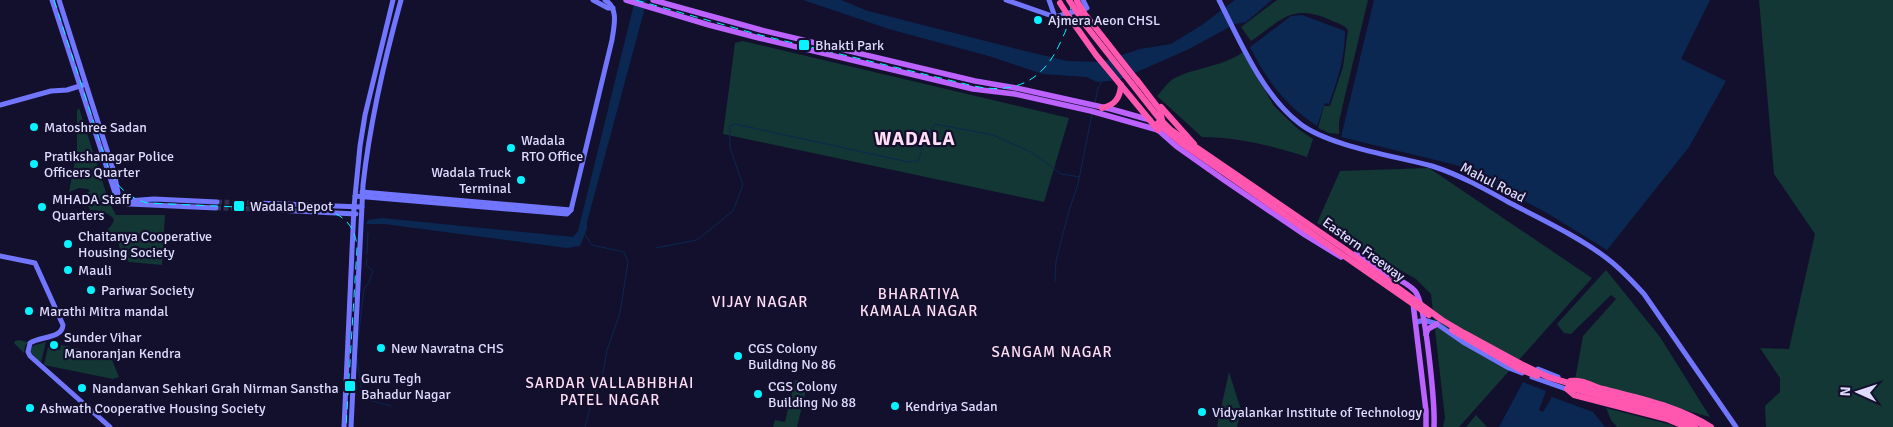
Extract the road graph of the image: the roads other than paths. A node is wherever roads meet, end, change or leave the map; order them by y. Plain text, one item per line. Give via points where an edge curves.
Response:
1 (52, 0) edge
2 (59, 0) edge
3 (393, 0) edge
4 (401, 0) edge
5 (594, 0) edge
6 (605, 0) edge
7 (653, 0) edge
8 (1006, 0) edge
9 (1048, 0) edge
10 (1069, 0) edge
11 (1078, 0) edge
12 (628, 1) edge
13 (1061, 1) edge
14 (1220, 2) edge
15 (613, 8) junction
16 (1086, 10) junction
17 (1055, 17) junction
18 (1137, 80) junction
19 (86, 84) junction
20 (1120, 84) junction
21 (80, 86) junction
22 (1016, 91) junction
23 (0, 105) edge
24 (1096, 109) junction
25 (1150, 120) junction
26 (1160, 127) junction
27 (100, 139) junction
28 (1200, 154) junction
29 (355, 194) junction
30 (363, 195) junction
31 (200, 201) junction
32 (217, 202) tunnel mouth
33 (256, 203) tunnel mouth
34 (288, 204) junction
35 (325, 206) junction
36 (199, 207) junction
37 (346, 207) junction
38 (354, 207) junction
39 (216, 208) tunnel mouth
40 (362, 208) junction
41 (256, 210) tunnel mouth
42 (288, 211) junction
43 (325, 212) junction
44 (346, 213) junction
45 (354, 214) junction
46 (362, 214) junction
47 (0, 256) edge
48 (1423, 310) junction
49 (1416, 312) junction
50 (1424, 320) junction
51 (1417, 322) junction
52 (1437, 324) junction
53 (1426, 334) junction
54 (1516, 358) junction
55 (1509, 368) junction
56 (1570, 381) junction
57 (1567, 389) junction
58 (345, 407) junction
59 (352, 408) junction
60 (110, 427) edge
61 (344, 427) edge
62 (351, 427) edge
63 (1426, 427) edge
64 (1434, 427) edge
65 (1688, 427) edge
66 (1695, 427) edge
67 (1702, 427) edge
68 (1707, 427) edge
69 (1712, 427) edge
70 (1736, 427) edge

1 - 21 street
2 - 19 street
3 - 29 street via 365,115
4 - 30 street via 372,117
5 - 15 street
6 - 15 street
7 - 22 main road via 761,30
8 - 17 street
9 - 17 street
10 - 68 highway, Eastern Freeway, bridge via 1087,27 1171,130 1442,320 1548,377 1671,410
11 - 16 highway, bridge
12 - 22 main road via 709,25 973,89
13 - 20 highway, bridge via 1067,14
13 - 66 highway, Eastern Freeway, bridge via 1168,133 1424,312 1519,369 1604,398 1669,415
14 - 70 street, Mahul Road via 1273,97 1286,112 1316,134 1463,178 1607,258 1644,294
15 - 30 street via 612,40 567,214
16 - 17 street
16 - 18 highway
18 - 26 highway via 1160,110
18 - 28 highway via 1197,146
19 - 21 street
19 - 27 street
20 - 24 highway via 1116,100 1110,106
20 - 25 highway
21 - 23 street via 51,90
21 - 27 street
22 - 24 main road
24 - 25 main road
24 - 26 main road
25 - 26 highway
26 - 28 main road
26 - 49 main road via 1176,146 1305,235 1403,292 1412,300
27 - 31 street via 121,198 130,201
27 - 36 street via 120,202
28 - 48 main road via 1408,285 1419,296
29 - 30 street
29 - 38 street
30 - 40 street
31 - 32 street
31 - 36 street
33 - 34 street
34 - 35 street
34 - 42 street
35 - 37 street
35 - 43 street
36 - 39 street
37 - 38 street
37 - 44 street
38 - 40 street
38 - 45 street
40 - 46 street
41 - 42 street
42 - 43 street
43 - 44 street
44 - 45 street
45 - 46 street
45 - 58 street
46 - 59 street
47 - 60 street via 35,263 63,325 59,334 30,343 30,356
48 - 49 street
48 - 50 main road
48 - 54 street
49 - 51 main road
50 - 51 street
50 - 52 street
50 - 53 main road
51 - 63 main road
52 - 53 main road
52 - 55 street
53 - 64 main road
54 - 55 street
54 - 56 street
55 - 57 street
56 - 67 street via 1679,415
56 - 69 highway, bridge via 1577,380 1675,408
57 - 65 street via 1669,418
57 - 65 highway via 1574,395
58 - 59 street
58 - 61 street
59 - 62 street

